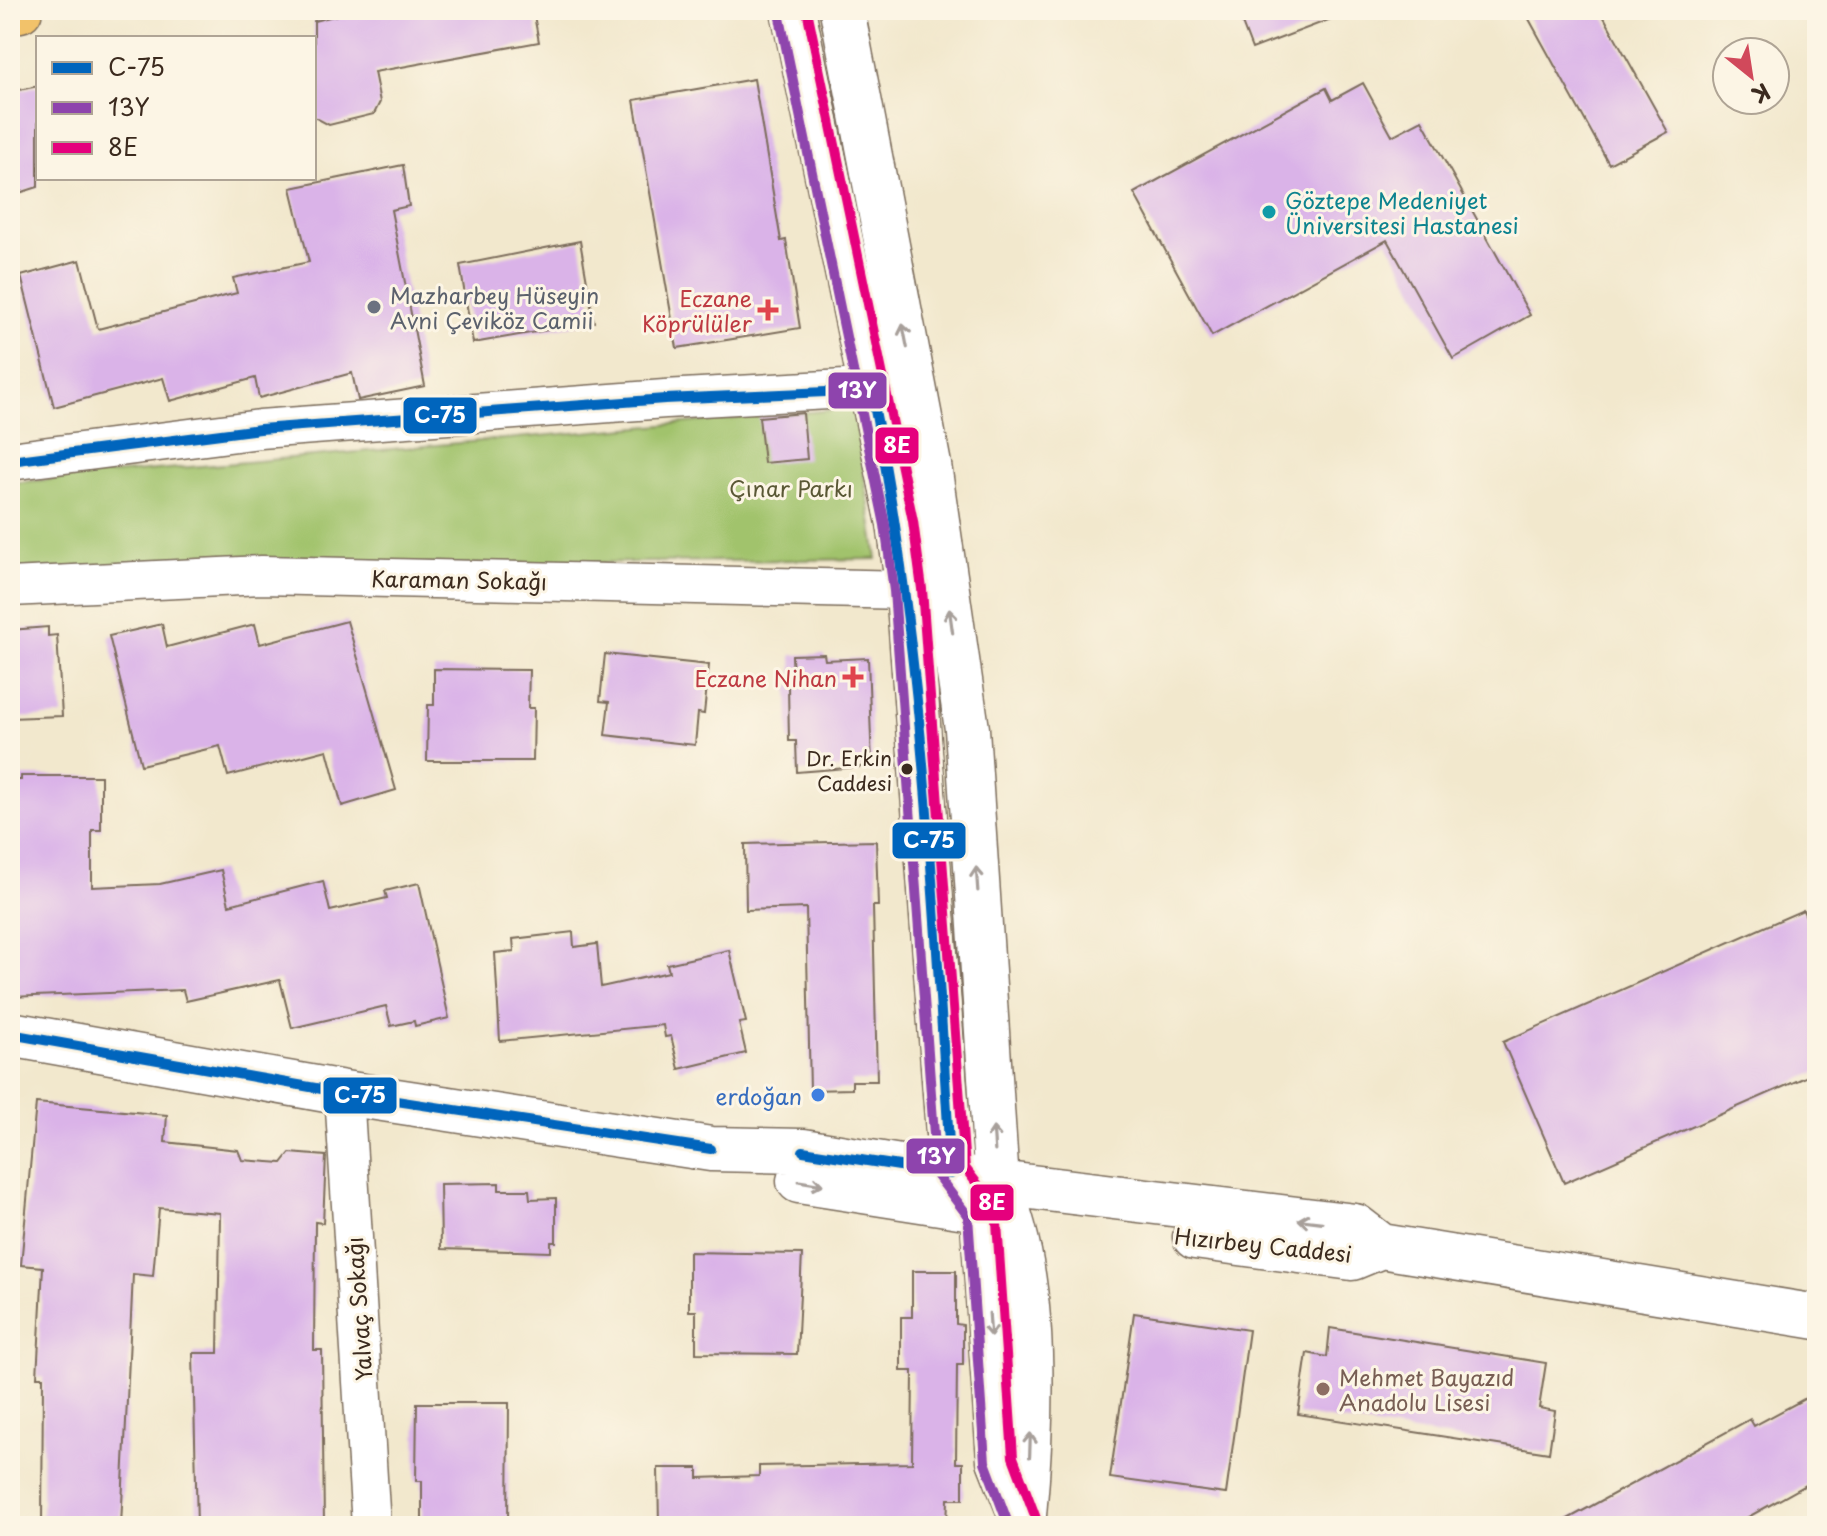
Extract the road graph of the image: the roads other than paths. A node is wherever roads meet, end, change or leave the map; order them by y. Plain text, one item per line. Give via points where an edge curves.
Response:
1 (20, 10) edge
2 (793, 10) edge
3 (842, 10) edge
4 (10, 12) edge
5 (914, 384) junction
6 (871, 390) junction
7 (10, 461) edge
8 (10, 587) edge
9 (908, 590) junction
10 (10, 1034) edge
11 (344, 1093) junction
12 (711, 1149) junction
13 (951, 1174) junction
14 (997, 1202) junction
15 (1817, 1317) edge
16 (1024, 1524) edge
17 (371, 1526) edge

1 - 4 main road
2 - 6 street
5 -> 3 street
5 - 6 street
14 -> 5 street via 967,729
6 - 7 street via 665,399 260,429
6 - 9 street
8 - 9 street, Karaman Sokağı via 262,575
9 - 13 street
10 - 11 street, Hızırbey Caddesi
11 - 12 street, Hızırbey Caddesi
11 - 17 street, Yalvaç Sokağı
12 - 13 street, Hızırbey Caddesi via 803,1151
12 -> 14 street, Hızırbey Caddesi via 796,1181
13 - 14 street, Hızırbey Caddesi
14 - 15 street, Hızırbey Caddesi
14 - 16 street via 1024,1278 1031,1443

